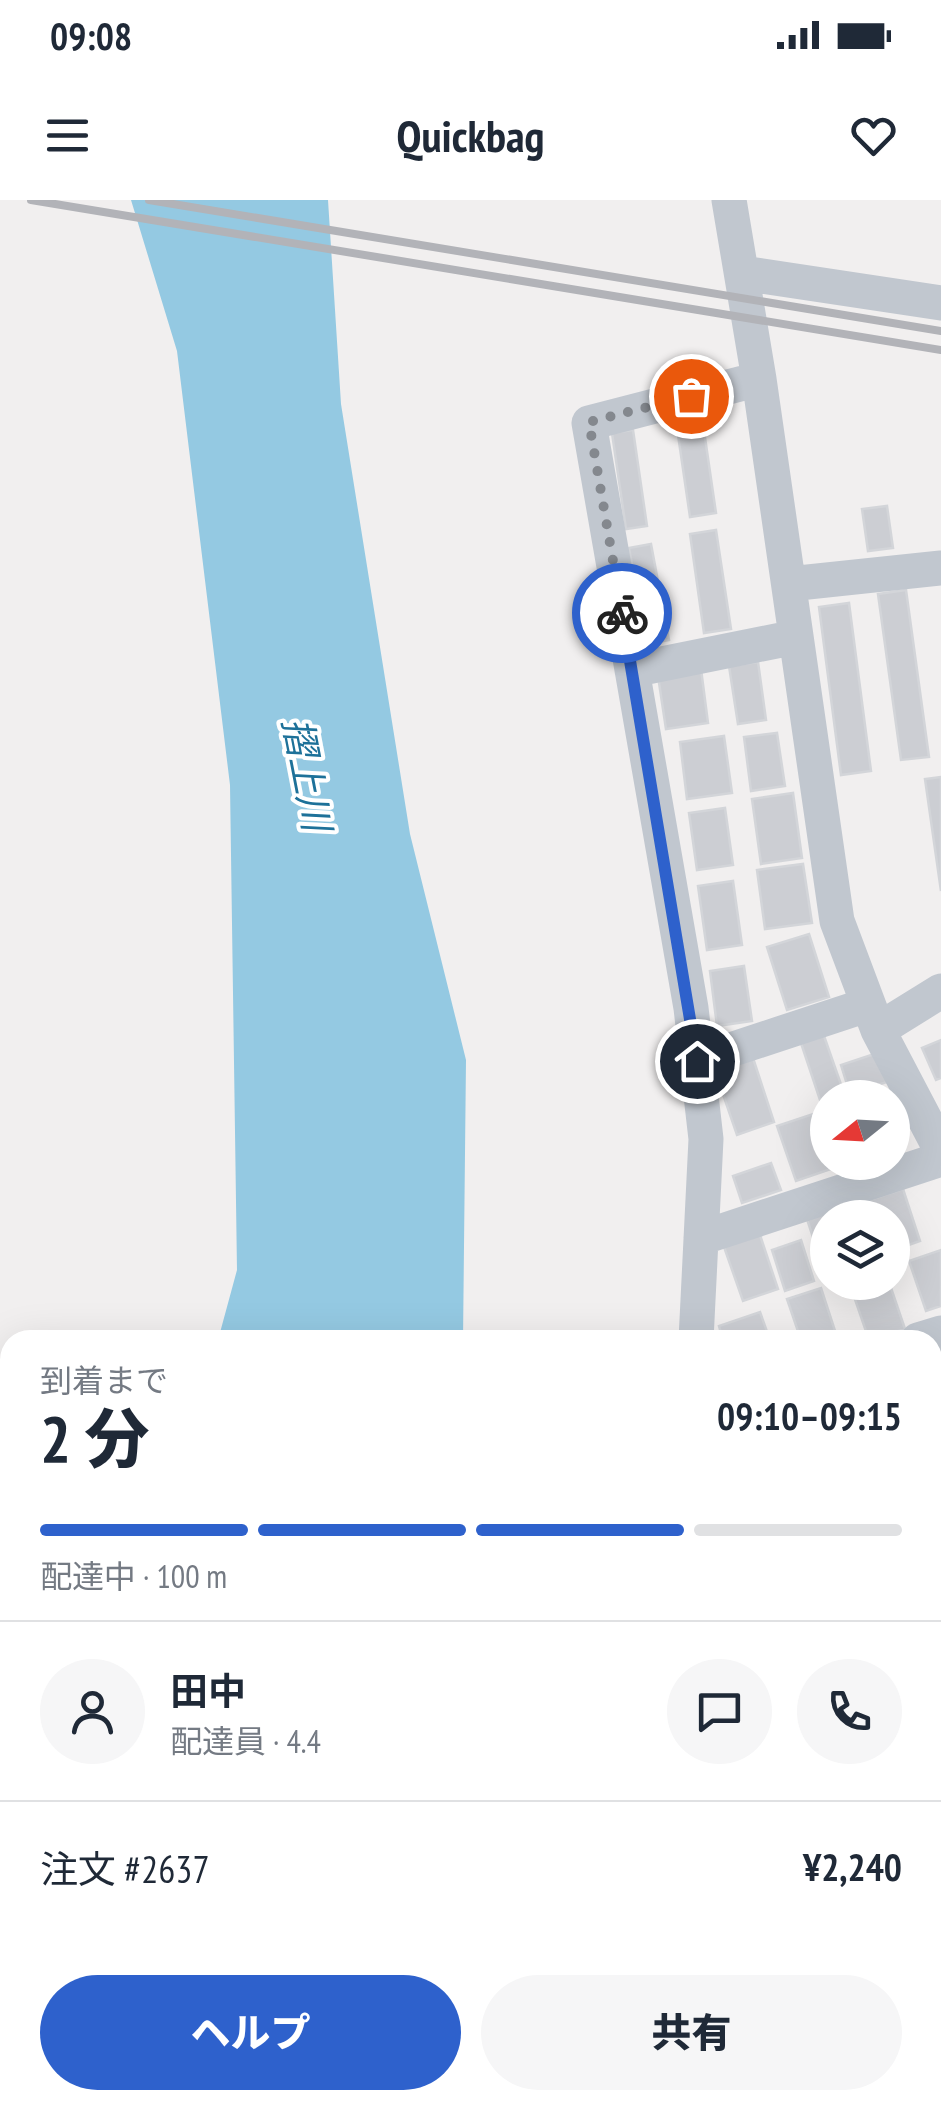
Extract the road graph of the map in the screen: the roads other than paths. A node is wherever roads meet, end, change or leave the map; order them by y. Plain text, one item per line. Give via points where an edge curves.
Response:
1 (729, 200) edge
2 (742, 273) junction
3 (941, 303) edge
4 (759, 379) junction
5 (941, 568) edge
6 (789, 584) junction
7 (796, 637) junction
8 (632, 670) junction
9 (941, 992) edge
10 (872, 1018) junction
11 (697, 1061) junction
12 (941, 1150) edge
13 (941, 1158) edge
14 (702, 1238) junction
15 (697, 1330) edge

1 - 2 street
2 - 3 street
2 - 4 street
4 - 6 street
4 - 8 street via 589,422
5 - 6 street
6 - 7 street
7 - 8 street
7 - 10 street via 837,921
8 - 11 street
9 - 10 street
10 - 11 street
10 - 12 street
11 - 14 street via 706,1139
13 - 14 street
14 - 15 street

